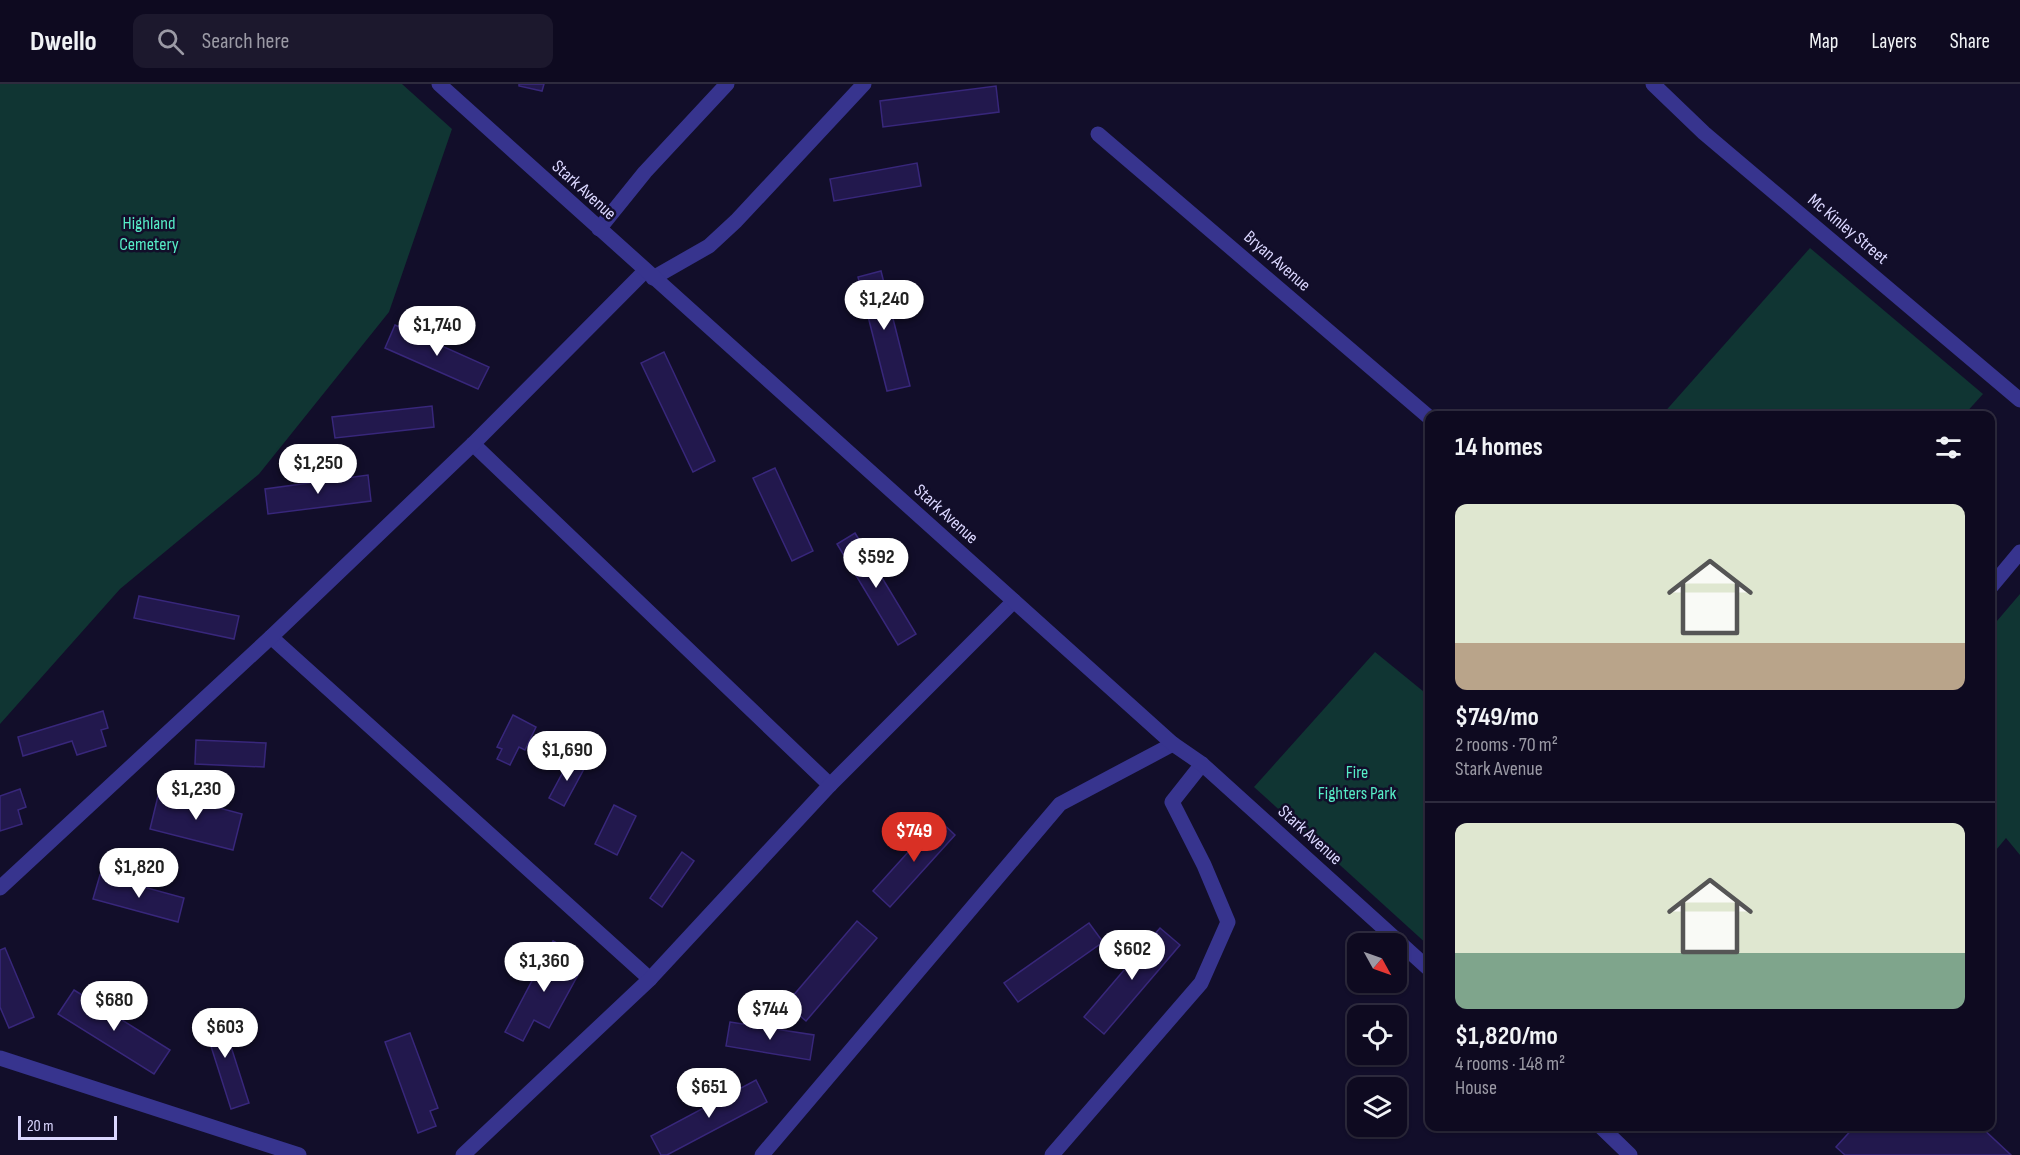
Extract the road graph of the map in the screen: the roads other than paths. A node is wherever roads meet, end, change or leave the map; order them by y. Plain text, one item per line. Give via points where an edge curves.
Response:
1 (439, 84) edge
2 (727, 84) edge
3 (864, 84) edge
4 (1653, 84) edge
5 (1098, 134) dead end
6 (599, 229) junction
7 (649, 275) junction
8 (2020, 400) edge
9 (1425, 414) edge
10 (473, 444) junction
11 (2020, 552) edge
12 (1995, 582) edge
13 (1014, 601) junction
14 (271, 637) junction
15 (1173, 744) junction
16 (1202, 764) junction
17 (830, 785) junction
18 (0, 888) edge
19 (1425, 965) edge
20 (650, 978) junction
21 (0, 1058) edge
22 (1605, 1131) edge
23 (299, 1155) edge
24 (463, 1155) edge
25 (762, 1155) edge
26 (1052, 1155) edge
27 (1630, 1155) edge

1 - 6 street, Stark Avenue
2 - 6 street via 645,172
3 - 7 street via 709,246
4 - 8 street, Mc Kinley Street via 1704,133
5 - 9 street, Bryan Avenue
6 - 7 street, Stark Avenue
7 - 10 street
7 - 13 street, Stark Avenue
10 - 14 street
10 - 17 street
11 - 12 street
13 - 15 street, Stark Avenue
13 - 17 street
14 - 18 street
14 - 20 street
15 - 16 street, Stark Avenue
15 - 25 street via 1060,804
16 - 19 street, Stark Avenue
16 - 26 street via 1172,802 1228,922 1201,983
17 - 20 street
20 - 24 street
21 - 23 street
22 - 27 street

